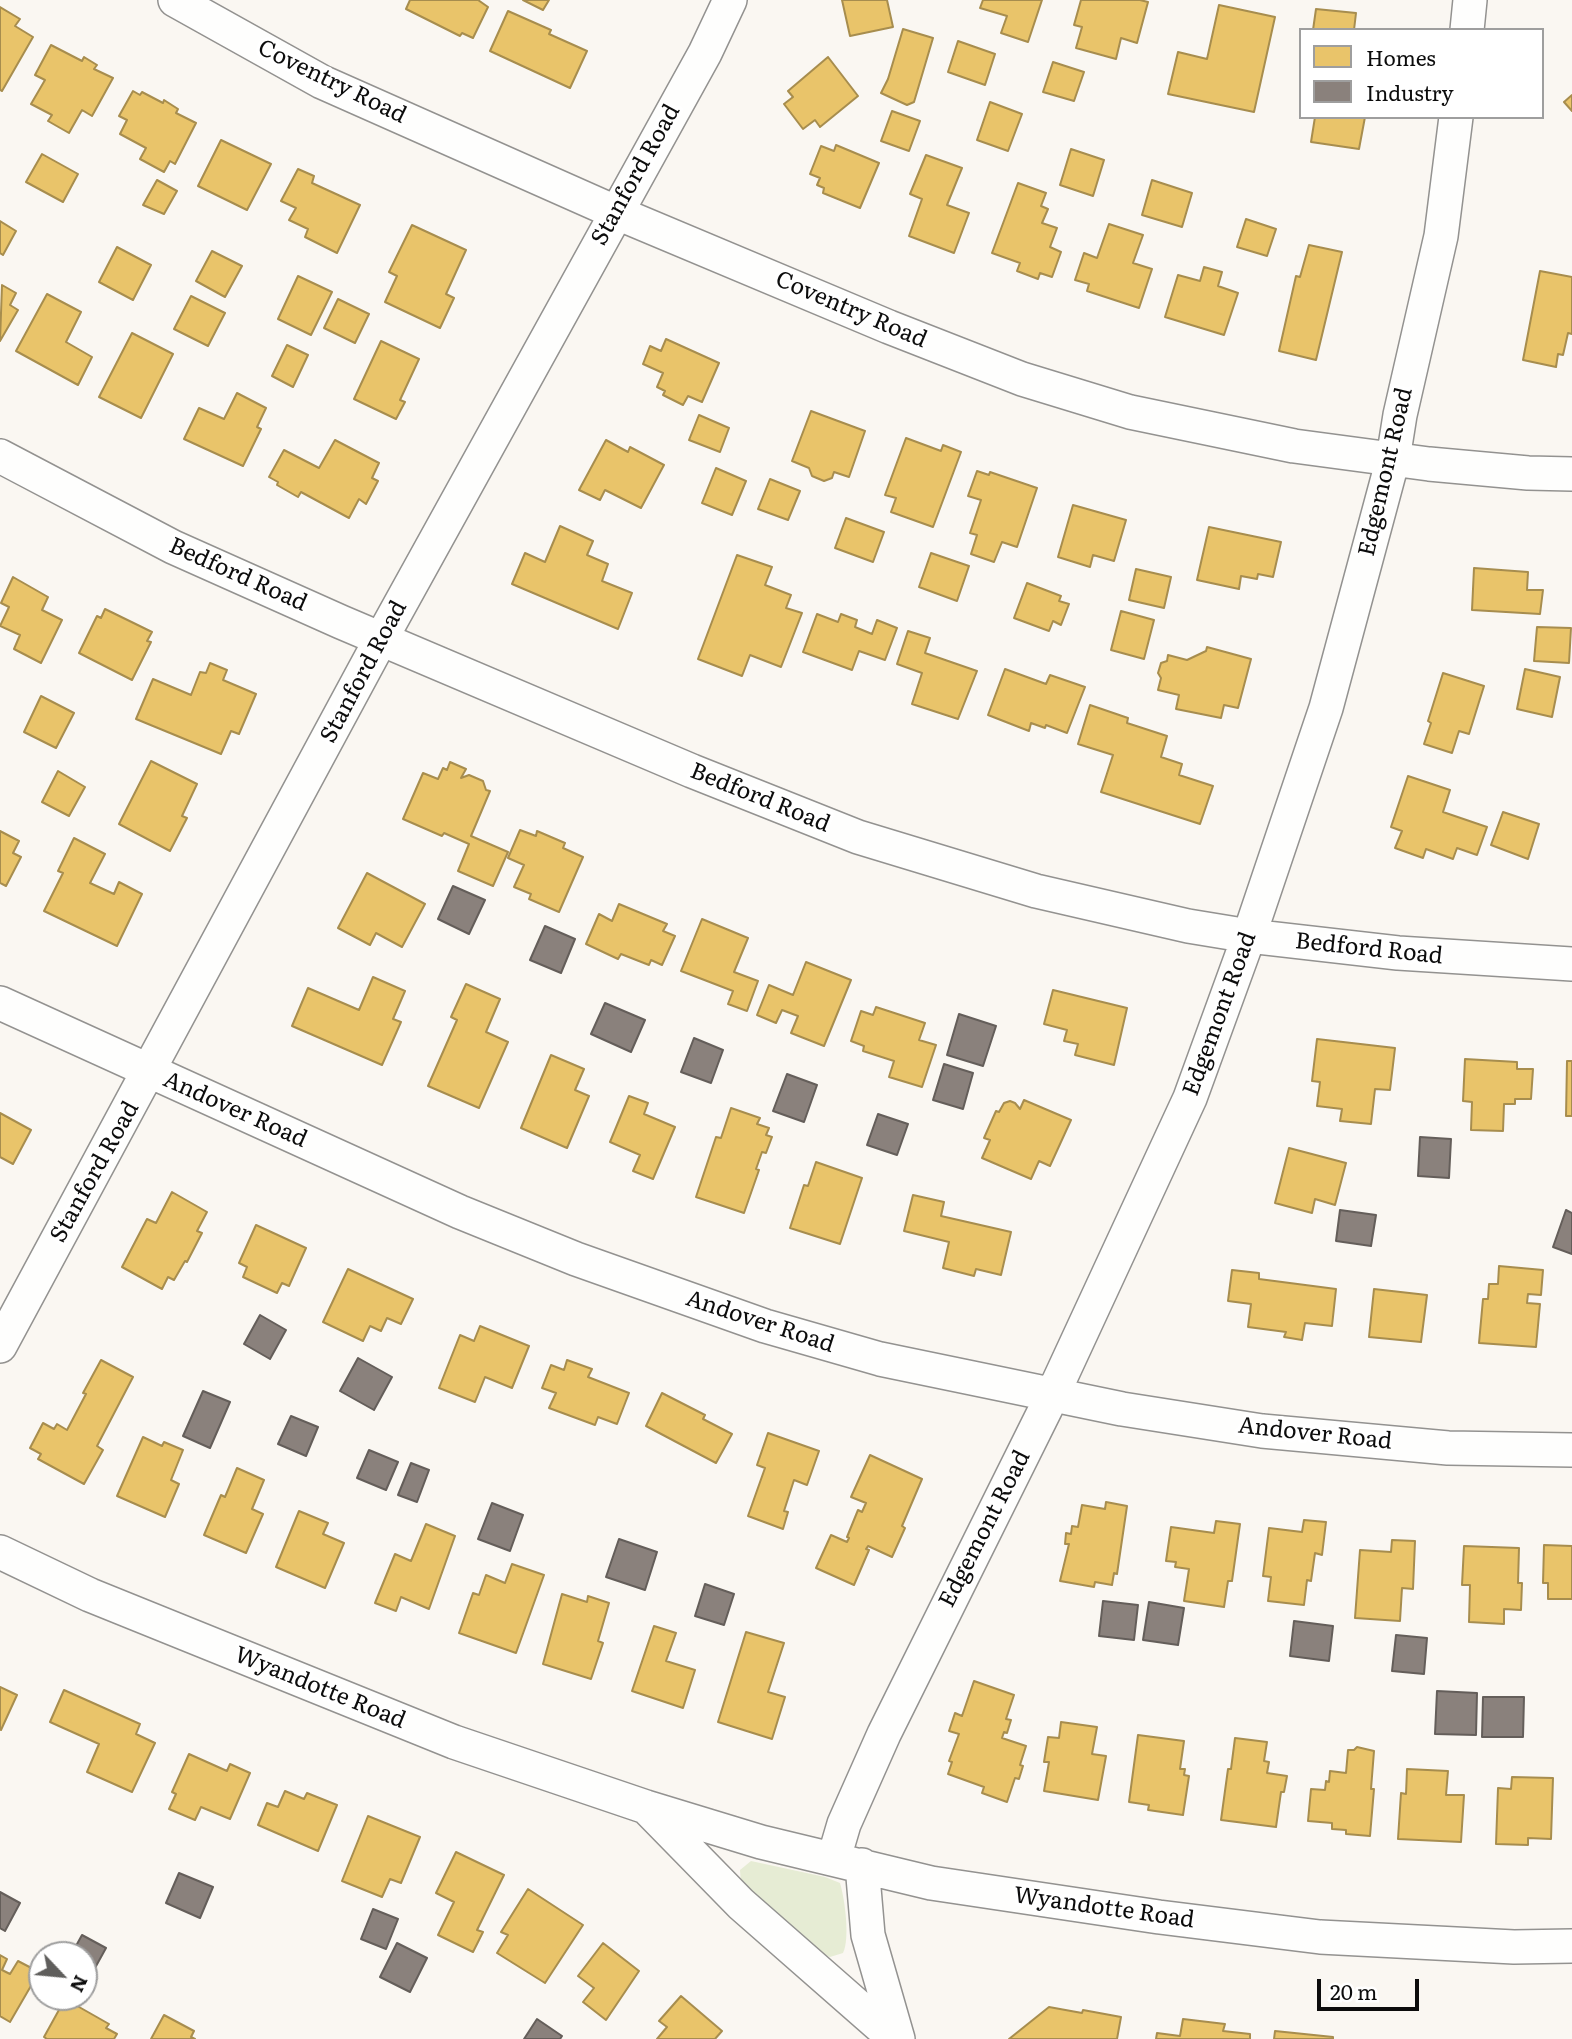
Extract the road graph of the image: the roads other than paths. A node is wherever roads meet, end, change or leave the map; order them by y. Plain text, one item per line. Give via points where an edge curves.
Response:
1 (176, 0) edge
2 (730, 0) edge
3 (1470, 0) edge
4 (1466, 28) edge
5 (1456, 119) edge
6 (615, 212) junction
7 (0, 456) edge
8 (1393, 459) junction
9 (1572, 474) edge
10 (381, 639) junction
11 (1249, 936) junction
12 (1572, 964) edge
13 (0, 1003) edge
14 (150, 1072) junction
15 (0, 1346) edge
16 (1052, 1395) junction
17 (1572, 1450) edge
18 (0, 1552) edge
19 (646, 1807) junction
20 (848, 1862) junction
21 (1572, 1946) edge
22 (897, 2039) edge

1 - 6 street, Coventry Road via 321,82
2 - 6 street, Stanford Road
3 - 4 street
5 - 8 street, Edgemont Road via 1441,236
6 - 8 street, Coventry Road via 1022,379 1130,412 1294,446
6 - 10 street, Stanford Road
7 - 10 street, Bedford Road via 173,547
8 - 9 street, Coventry Road
8 - 11 street, Edgemont Road via 1326,708
10 - 11 street, Bedford Road via 858,837 1036,891
10 - 14 street, Stanford Road
11 - 12 street, Bedford Road via 1398,953
11 - 16 street, Edgemont Road via 1190,1098
13 - 14 street, Andover Road
14 - 15 street, Stanford Road
14 - 16 street, Andover Road via 460,1212 673,1294 880,1359
16 - 17 street, Andover Road via 1262,1431 1448,1448
16 - 20 street, Edgemont Road via 844,1824
18 - 19 street, Wyandotte Road via 90,1595 454,1742
19 - 20 street, Wyandotte Road via 761,1842
19 - 22 street, Wyandotte Road via 741,1904
20 - 21 street, Wyandotte Road via 944,1885 1320,1937
20 - 22 street

